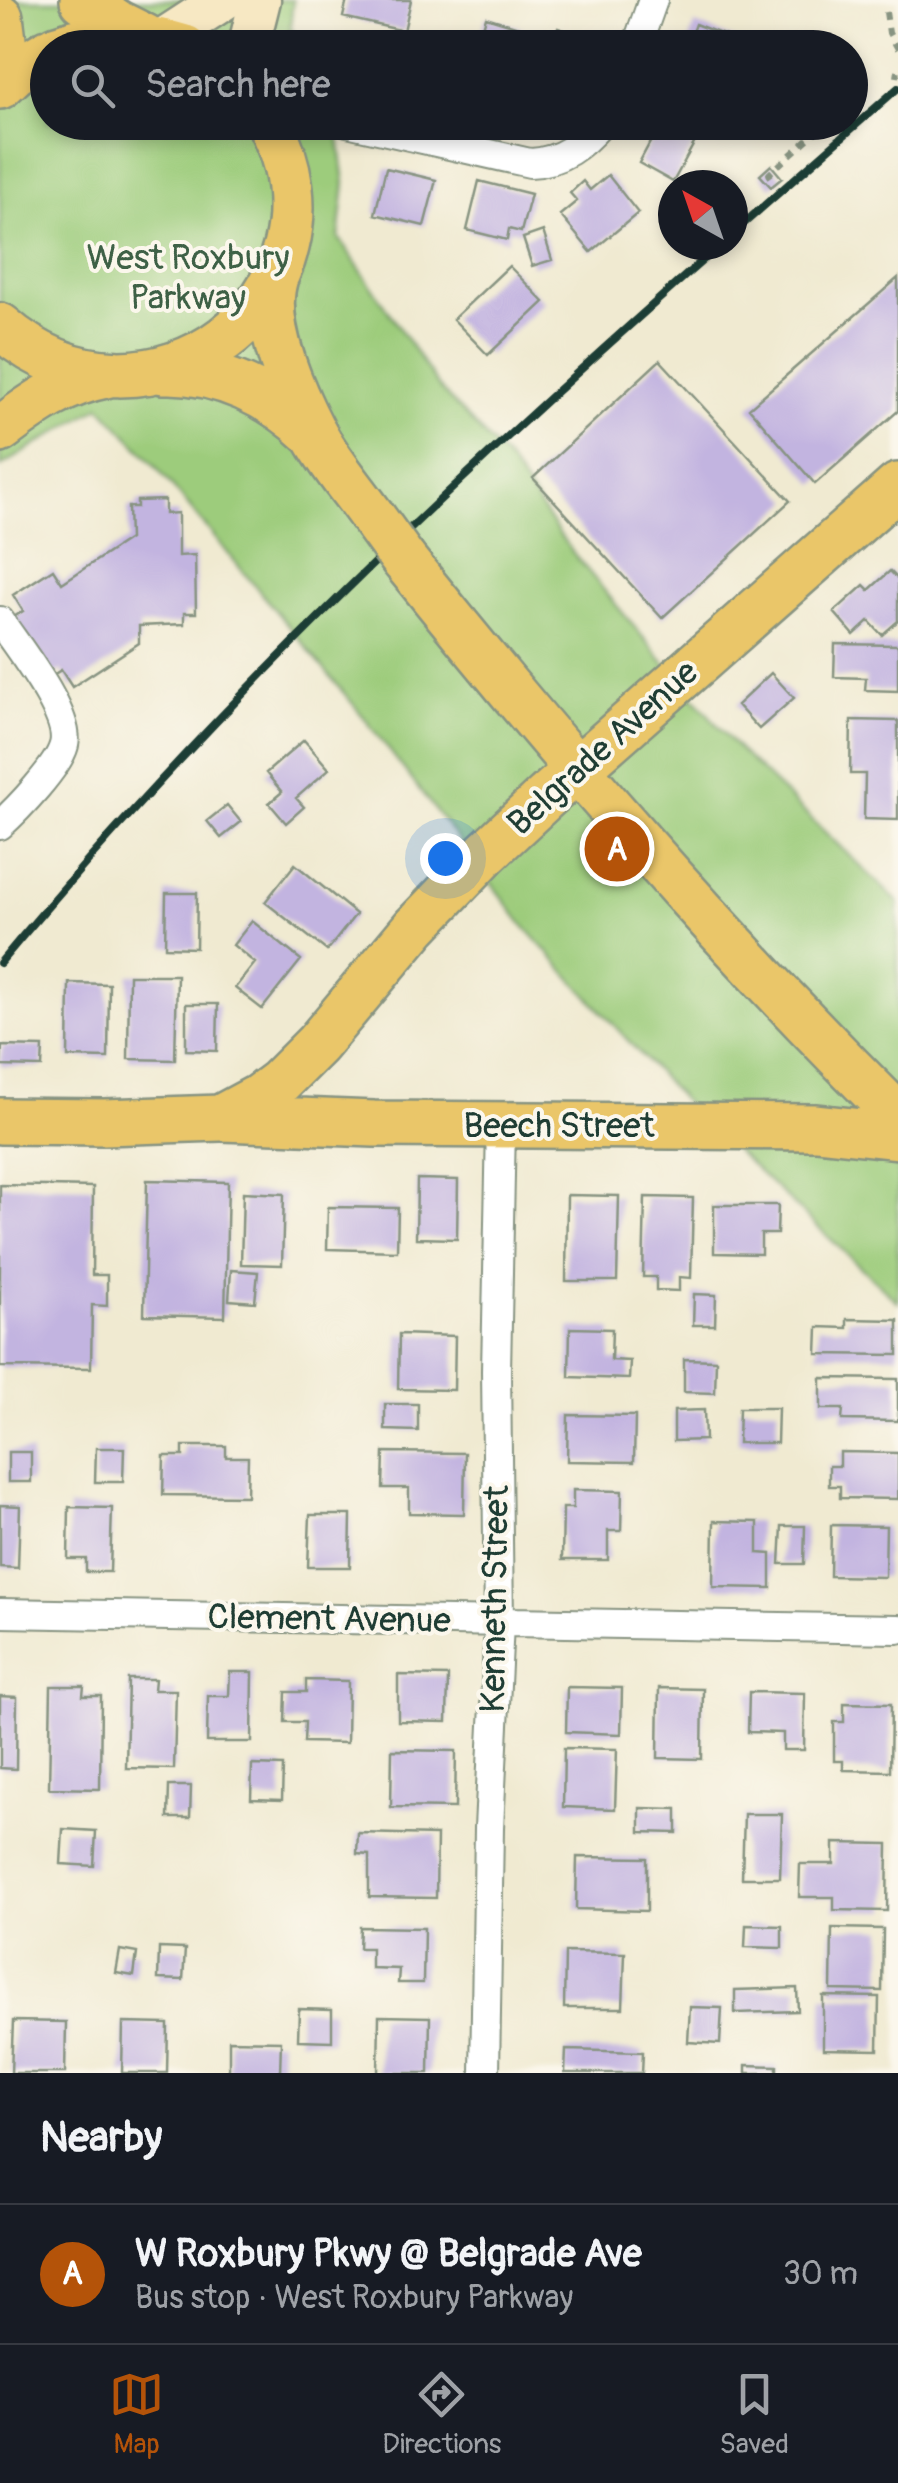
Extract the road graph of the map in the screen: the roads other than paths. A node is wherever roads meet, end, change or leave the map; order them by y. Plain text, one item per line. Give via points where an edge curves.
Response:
1 (84, 0) edge
2 (223, 0) edge
3 (260, 0) edge
4 (652, 0) edge
5 (0, 18) edge
6 (134, 30) edge
7 (181, 30) edge
8 (252, 30) edge
9 (642, 30) edge
10 (0, 60) edge
11 (30, 63) edge
12 (0, 86) edge
13 (277, 140) edge
14 (425, 140) edge
15 (583, 140) edge
16 (274, 277) junction
17 (0, 326) edge
18 (157, 371) junction
19 (106, 375) junction
20 (0, 430) edge
21 (314, 435) junction
22 (898, 486) edge
23 (0, 620) edge
24 (576, 770) junction
25 (0, 824) edge
26 (898, 1116) edge
27 (220, 1118) junction
28 (0, 1121) edge
29 (501, 1125) junction
30 (898, 1136) edge
31 (0, 1612) edge
32 (499, 1623) junction
33 (898, 1629) edge
34 (485, 2073) edge

1 - 6 main road
2 - 7 main road
3 - 8 main road
4 - 9 street
5 - 10 main road
11 - 12 main road
13 - 16 main road via 290,197 287,238
14 - 15 street via 530,164 568,154
16 - 18 main road via 235,330 199,356
16 - 21 main road via 270,322
17 - 19 main road via 60,364
18 - 19 main road
18 - 21 main road via 188,372 247,389
19 - 20 main road via 68,385
21 - 24 main road, bridge via 403,559
22 - 24 main road, Belgrade Avenue
23 - 25 street via 65,724 64,747
24 - 26 main road via 756,971
24 - 27 main road, Belgrade Avenue via 450,888 298,1065
27 - 28 main road, Belgrade Avenue
27 - 29 main road, Beech Street
29 - 30 main road, Beech Street via 816,1127
29 - 32 street, Kenneth Street
31 - 32 street, Clement Avenue
32 - 33 street, Clement Avenue
32 - 34 street, Kenneth Street

